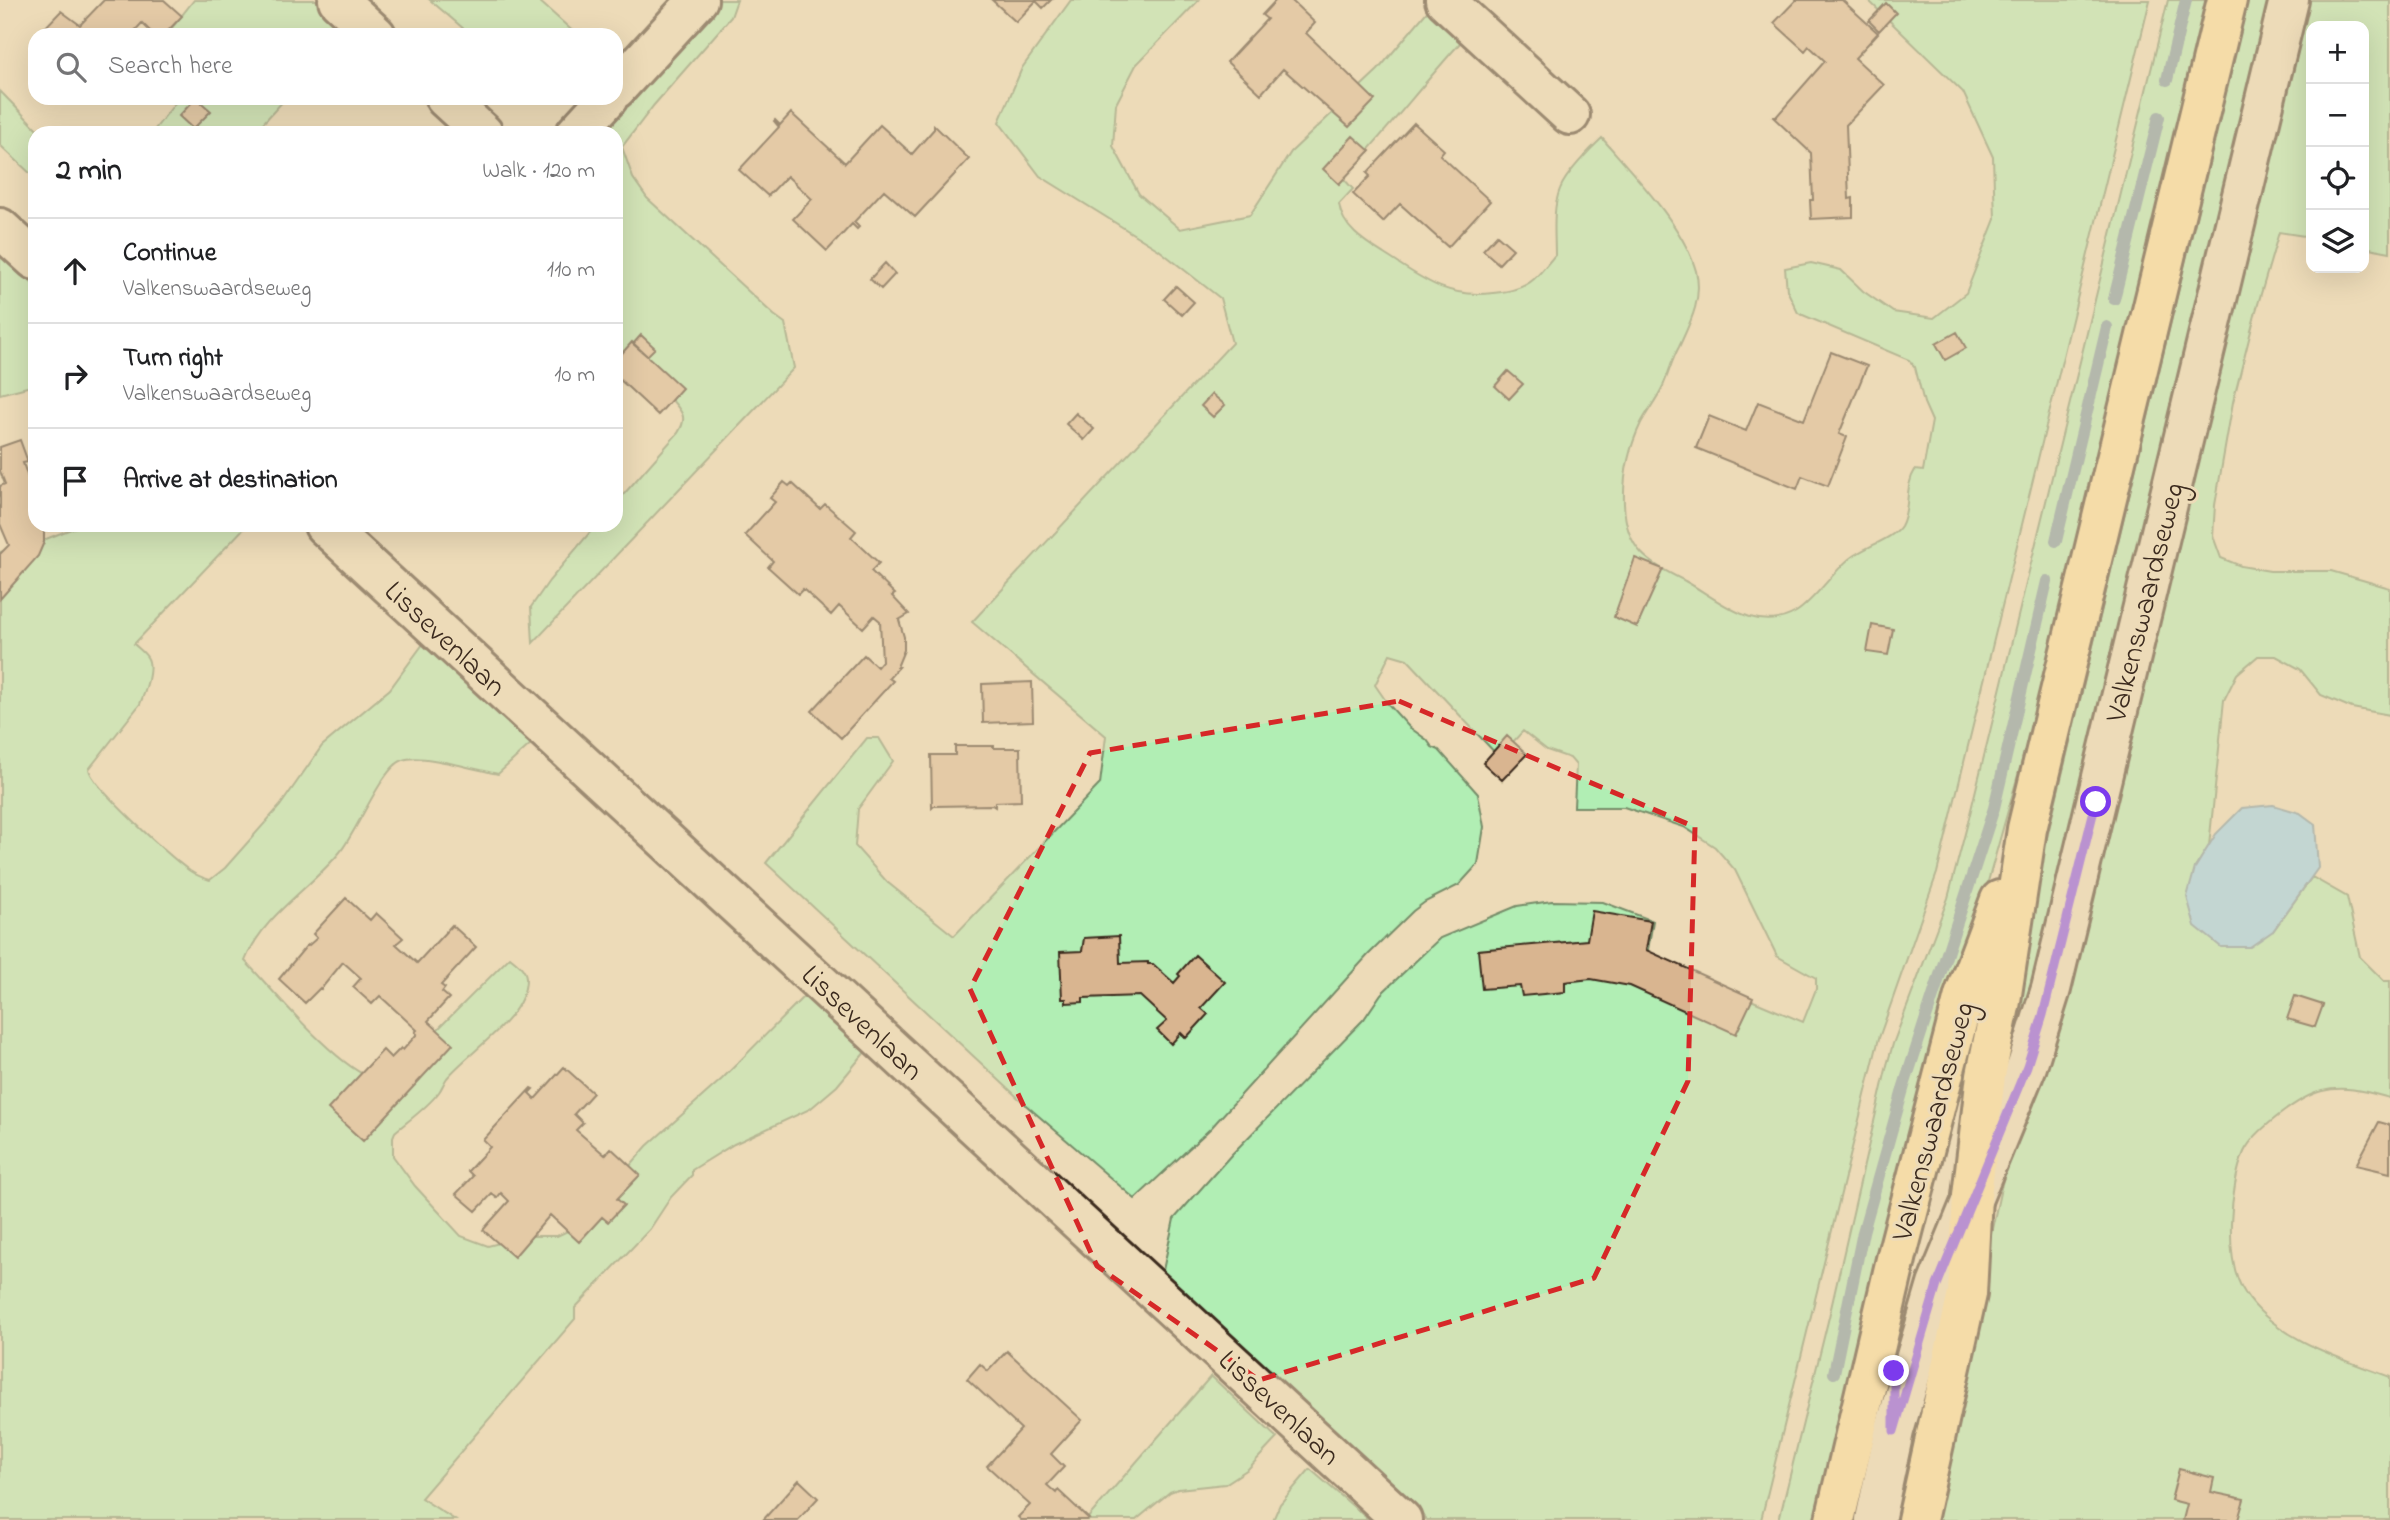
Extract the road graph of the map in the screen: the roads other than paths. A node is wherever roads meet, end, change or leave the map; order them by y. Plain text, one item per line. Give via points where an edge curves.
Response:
1 (338, 0) edge
2 (698, 0) edge
3 (1445, 0) edge
4 (2227, 0) edge
5 (2289, 0) edge
6 (368, 28) edge
7 (623, 81) edge
8 (453, 105) edge
9 (602, 105) edge
10 (1570, 116) dead end
11 (475, 126) edge
12 (582, 126) edge
13 (0, 228) edge
14 (28, 254) edge
15 (332, 532) edge
16 (2027, 829) junction
17 (1972, 1196) junction
18 (1897, 1255) junction
19 (1894, 1431) junction
20 (1402, 1520) edge
21 (1835, 1520) edge
22 (1875, 1520) edge
23 (1917, 1520) edge

1 - 6 street
2 - 7 street
3 - 10 street
4 - 16 main road, Valkenswaardseweg
5 - 17 street, Valkenswaardseweg via 2052,989 2027,1066
8 - 11 street
9 - 12 street
13 - 14 street
15 - 20 street, Lissevenlaan
16 - 17 main road, Valkenswaardseweg via 1986,1075
16 - 18 main road, Valkenswaardseweg via 1964,996
17 - 19 street, Valkenswaardseweg via 1937,1285
17 - 23 main road, Valkenswaardseweg via 1968,1294
18 - 19 street, Valkenswaardseweg
18 - 21 main road, Valkenswaardseweg
19 - 22 street, Valkenswaardseweg

